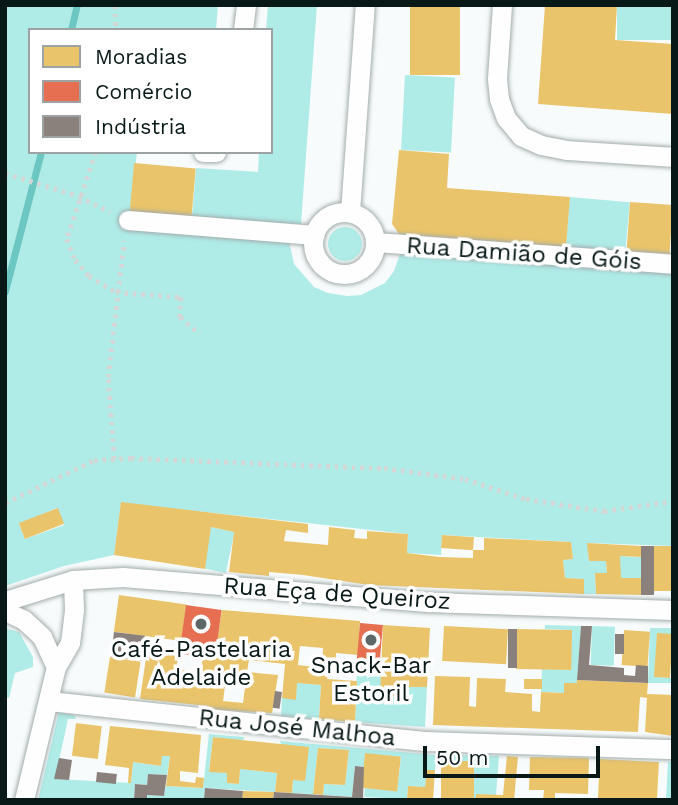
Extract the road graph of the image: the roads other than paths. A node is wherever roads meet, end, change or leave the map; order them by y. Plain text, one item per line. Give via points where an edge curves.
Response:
1 (246, 5) edge
2 (365, 5) edge
3 (502, 5) edge
4 (243, 28) edge
5 (673, 158) edge
6 (350, 212) junction
7 (128, 220) road end
8 (314, 235) junction
9 (375, 242) junction
10 (673, 264) edge
11 (73, 580) junction
12 (5, 601) edge
13 (673, 610) edge
14 (5, 611) edge
15 (57, 667) junction
16 (48, 701) junction
17 (673, 749) edge
18 (24, 800) edge

1 - 4 street
2 - 6 street
3 - 5 street via 499,99 506,118 521,136 566,149
6 - 8 street via 322,220
6 - 9 street via 368,223
7 - 8 street
8 - 9 street via 316,258 341,274 361,269
9 - 10 street, Rua Damião de Góis
11 - 12 street, Rua Eça de Queiroz
11 - 13 street, Rua Eça de Queiroz via 123,577 430,603
11 - 15 street via 70,643
14 - 15 street via 24,620 42,638
15 - 16 street
16 - 17 street, Rua José Malhoa via 426,741
16 - 18 street

